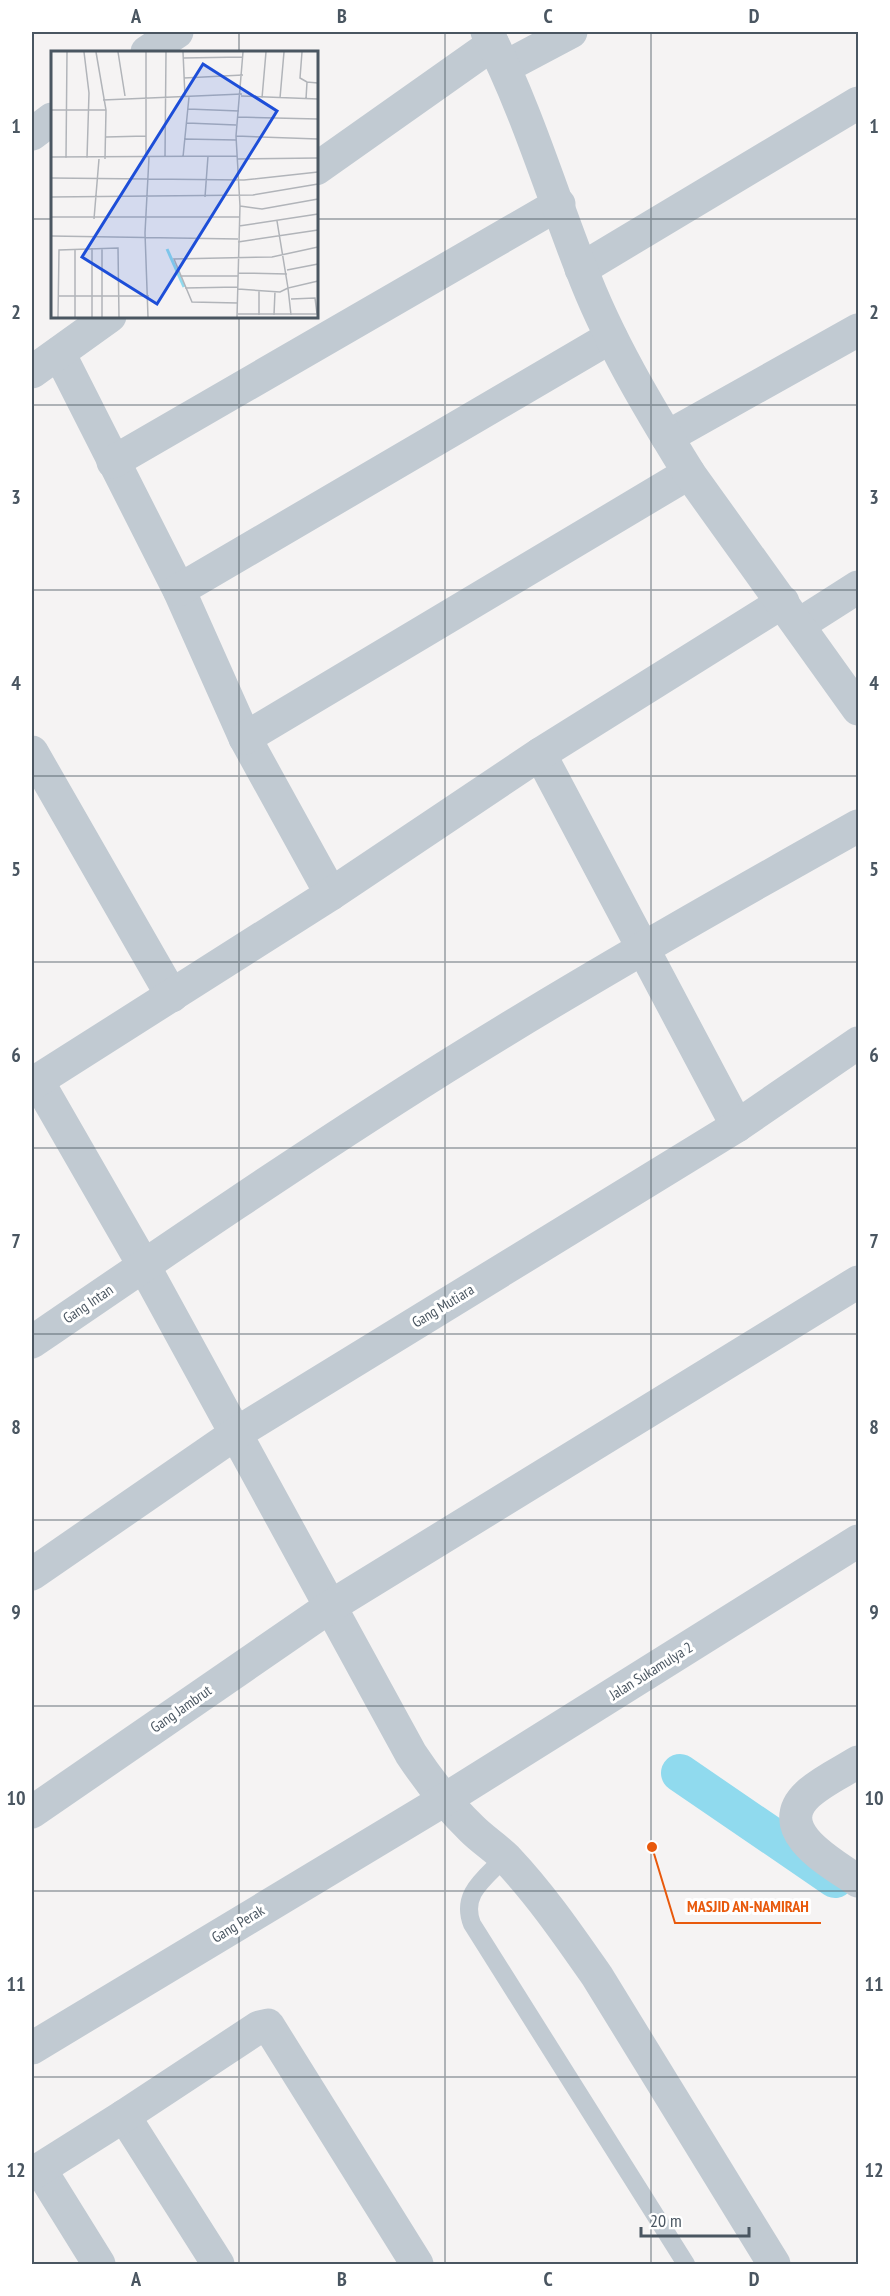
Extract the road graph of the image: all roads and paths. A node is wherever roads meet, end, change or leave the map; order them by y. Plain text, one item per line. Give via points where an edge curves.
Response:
1 (177, 32) edge
2 (571, 32) edge
3 (495, 48) edge
4 (148, 51) edge
5 (858, 103) edge
6 (51, 120) edge
7 (32, 134) edge
8 (318, 168) edge
9 (559, 204) junction
10 (581, 269) junction
11 (107, 318) edge
12 (858, 330) edge
13 (611, 337) junction
14 (59, 353) junction
15 (32, 372) edge
16 (667, 437) junction
17 (113, 462) junction
18 (690, 473) junction
19 (858, 587) edge
20 (179, 590) junction
21 (791, 613) junction
22 (858, 709) edge
23 (245, 738) junction
24 (32, 752) edge
25 (540, 754) junction
26 (858, 826) edge
27 (331, 894) junction
28 (642, 948) junction
29 (172, 996) junction
30 (858, 1043) edge
31 (34, 1082) edge
32 (737, 1126) junction
33 (144, 1266) junction
34 (858, 1282) edge
35 (32, 1342) edge
36 (235, 1434) junction
37 (858, 1541) edge
38 (32, 1574) edge
39 (331, 1606) junction
40 (858, 1762) edge
41 (444, 1800) junction
42 (32, 1812) edge
43 (506, 1857) junction
44 (858, 1881) edge
45 (32, 2048) edge
46 (124, 2116) junction
47 (36, 2171) edge
48 (99, 2265) edge
49 (218, 2265) edge
50 (417, 2265) edge
51 (686, 2265) edge
52 (774, 2265) edge

1 - 4 street
2 - 3 street
3 - 8 street
3 - 9 street
5 - 10 street
6 - 7 street
9 - 10 street
9 - 17 street
10 - 13 street
11 - 14 street
12 - 16 street
13 - 16 street
13 - 20 street
14 - 15 street
14 - 17 street
16 - 18 street
17 - 20 street
18 - 21 street
18 - 23 street
19 - 21 street
20 - 23 street
21 - 22 street
21 - 25 street
23 - 27 street
24 - 29 street
25 - 27 street
25 - 28 street
26 - 28 street, Gang Intan
27 - 29 street
28 - 32 street
28 - 33 street, Gang Intan via 443,1069
29 - 31 street
30 - 32 street, Gang Mutiara
31 - 33 street
32 - 36 street, Gang Mutiara
33 - 35 street, Gang Intan
33 - 36 street
34 - 39 street, Gang Jambrut
36 - 38 street, Gang Mutiara
36 - 39 street
37 - 41 street, Jalan Sukamulya 2
39 - 41 street via 411,1754
39 - 42 street, Gang Jambrut
40 - 44 street via 808,1793 797,1807 796,1820 812,1850
41 - 43 street via 472,1830
41 - 45 street, Gang Perak
43 - 51 lane via 471,1894 468,1906 472,1924
43 - 52 street via 597,1976
46 - 47 street
46 - 49 street
46 - 50 street via 268,2025
47 - 48 street

